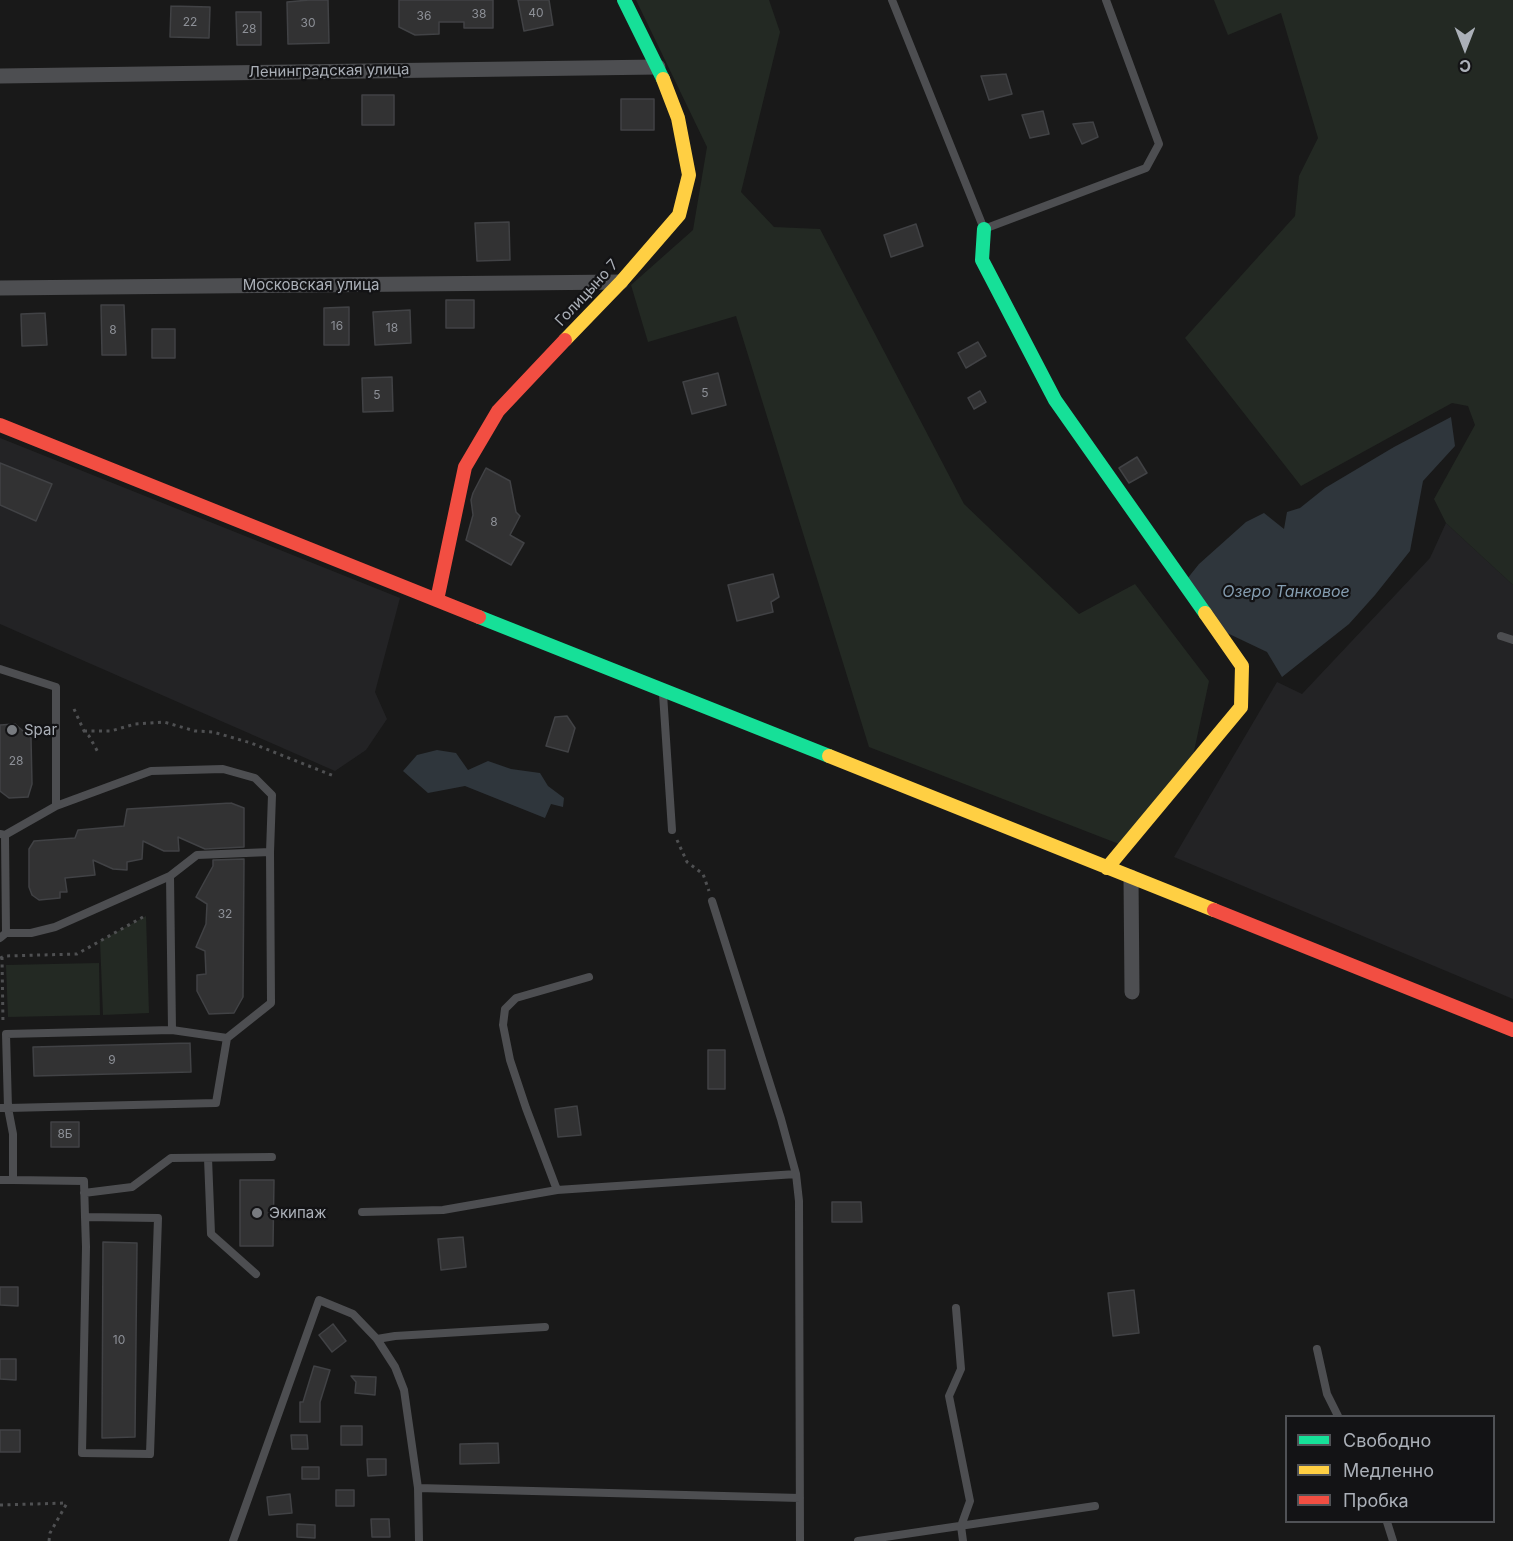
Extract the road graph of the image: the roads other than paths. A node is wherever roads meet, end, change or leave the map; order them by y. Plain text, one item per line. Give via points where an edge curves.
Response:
1 (624, 0) edge
2 (892, 0) edge
3 (1106, 0) edge
4 (657, 67) junction
5 (0, 76) edge
6 (984, 229) junction
7 (621, 282) junction
8 (0, 288) edge
9 (0, 425) edge
10 (437, 600) junction
11 (1501, 636) dead end
12 (1513, 640) edge
13 (0, 669) edge
14 (663, 689) junction
15 (56, 806) junction
16 (672, 830) road end
17 (2, 834) edge
18 (270, 852) junction
19 (1107, 868) junction
20 (170, 876) junction
21 (1131, 877) junction
22 (712, 901) road end
23 (3, 935) edge
24 (589, 977) dead end
25 (1132, 992) dead end
26 (172, 1030) junction
27 (1513, 1030) edge
28 (227, 1038) junction
29 (4, 1108) edge
30 (272, 1156) dead end
31 (208, 1158) junction
32 (796, 1174) junction
33 (0, 1180) edge
34 (13, 1180) junction
35 (557, 1190) junction
36 (84, 1193) junction
37 (362, 1212) dead end
38 (85, 1217) junction
39 (256, 1274) dead end
40 (956, 1308) dead end
41 (545, 1327) dead end
42 (377, 1339) junction
43 (1317, 1349) dead end
44 (1338, 1415) edge
45 (418, 1488) junction
46 (800, 1498) junction
47 (1095, 1506) dead end
48 (1388, 1523) edge
49 (961, 1526) junction
50 (233, 1541) edge
51 (419, 1541) edge
52 (800, 1541) edge
53 (858, 1541) edge
54 (963, 1541) edge
55 (1393, 1541) edge

1 - 4 street, Голицыно 7
2 - 6 lane
3 - 6 lane via 1159,144 1151,160 1146,168
4 - 5 street, Ленинградская улица
4 - 7 street, Голицыно 7 via 678,118 689,175 679,214
6 - 19 street via 982,260 1055,400 1242,666 1241,707
7 - 8 street, Московская улица
7 - 10 street, Голицыно 7 via 498,411 465,467
9 - 10 street
10 - 14 street
11 - 12 lane
13 - 15 lane via 56,687
14 - 16 lane
14 - 19 street
15 - 17 lane
15 - 18 lane via 151,771 222,769 255,778 272,795
17 - 23 lane
18 - 20 lane via 197,855
18 - 28 lane via 271,1003
19 - 21 street
20 - 23 lane via 55,927
20 - 26 lane
21 - 25 street
21 - 27 street
22 - 32 lane
24 - 35 lane via 516,998 505,1009 503,1025 510,1060
26 - 28 lane
26 - 29 lane via 6,1034
28 - 29 lane via 216,1103
29 - 34 lane via 13,1134
30 - 31 lane
31 - 36 lane via 171,1158 132,1187
31 - 39 lane via 211,1234
32 - 35 lane
32 - 46 lane
33 - 34 lane
34 - 36 lane via 84,1181
35 - 37 lane via 443,1210
36 - 38 lane
38 - 38 lane via 158,1218 150,1454 82,1453
40 - 49 lane via 961,1369 949,1396 970,1501
41 - 42 lane
42 - 45 lane via 404,1390
42 - 50 lane via 353,1314 320,1300
43 - 44 lane via 1327,1394
45 - 46 lane
45 - 51 lane
46 - 52 lane
47 - 49 lane
48 - 55 lane
49 - 53 lane
49 - 54 lane

